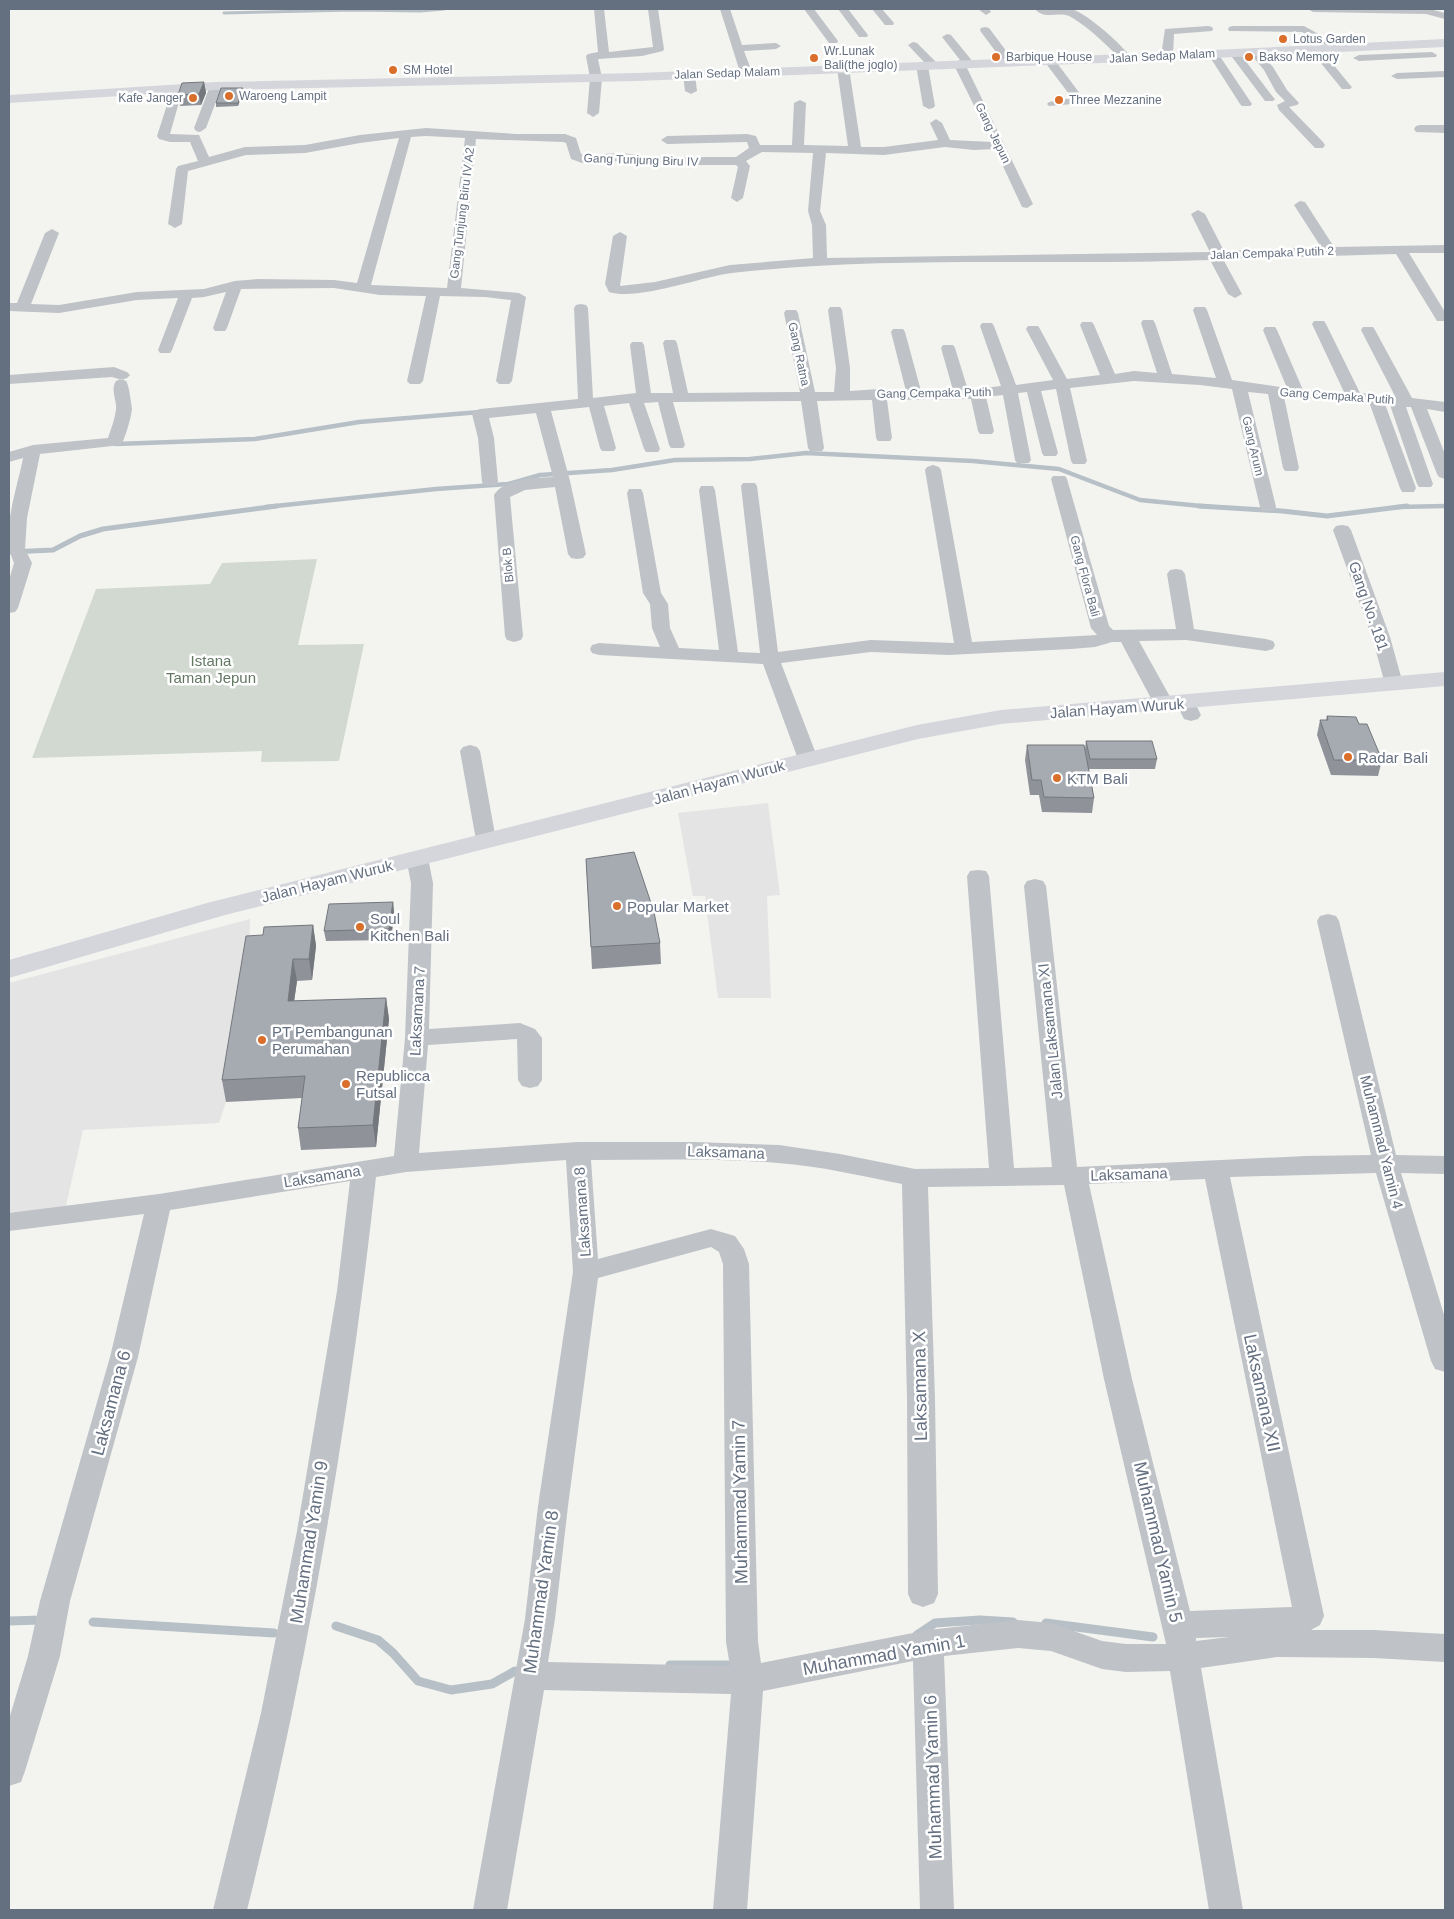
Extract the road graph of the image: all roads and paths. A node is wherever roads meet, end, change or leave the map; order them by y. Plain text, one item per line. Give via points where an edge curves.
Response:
1 (599, 9) edge
2 (653, 9) edge
3 (725, 9) edge
4 (809, 9) edge
5 (842, 9) edge
6 (877, 9) edge
7 (1040, 9) edge
8 (1313, 9) edge
9 (1431, 10) edge
10 (1445, 16) edge
11 (889, 23) dead end
12 (1208, 29) dead end
13 (1233, 29) dead end
14 (985, 30) dead end
15 (863, 35) dead end
16 (947, 37) dead end
17 (833, 41) dead end
18 (1445, 43) edge
19 (1422, 44) junction
20 (776, 46) dead end
21 (913, 46) dead end
22 (1336, 46) junction
23 (740, 48) junction
24 (1315, 49) junction
25 (1253, 52) junction
26 (1234, 53) junction
27 (604, 54) junction
28 (1167, 54) junction
29 (1212, 54) junction
30 (1125, 56) junction
31 (1359, 58) dead end
32 (632, 59) dead end
33 (1008, 60) junction
34 (1050, 61) junction
35 (965, 62) junction
36 (928, 63) junction
37 (843, 68) junction
38 (745, 70) junction
39 (689, 74) junction
40 (1445, 74) edge
41 (636, 75) junction
42 (595, 76) junction
43 (1397, 76) dead end
44 (216, 86) junction
45 (1346, 86) dead end
46 (177, 88) junction
47 (691, 92) dead end
48 (9, 99) edge
49 (1270, 99) dead end
50 (800, 103) dead end
51 (1053, 104) dead end
52 (1246, 104) dead end
53 (929, 106) dead end
54 (594, 114) dead end
55 (936, 124) dead end
56 (200, 128) dead end
57 (1420, 129) dead end
58 (1445, 129) edge
59 (406, 134) junction
60 (471, 134) junction
61 (667, 140) dead end
62 (945, 143) junction
63 (1319, 144) dead end
64 (1000, 145) junction
65 (798, 148) junction
66 (820, 149) junction
67 (756, 150) junction
68 (856, 150) junction
69 (204, 161) junction
70 (740, 161) junction
71 (737, 198) dead end
72 (1026, 204) dead end
73 (1300, 205) dead end
74 (1198, 214) dead end
75 (175, 224) dead end
76 (52, 233) dead end
77 (620, 236) dead end
78 (1400, 249) junction
79 (1445, 249) edge
80 (1330, 251) junction
81 (1214, 255) junction
82 (820, 262) junction
83 (235, 285) junction
84 (363, 288) junction
85 (434, 293) junction
86 (453, 293) junction
87 (1235, 294) dead end
88 (186, 295) junction
89 (16, 307) edge
90 (581, 308) dead end
91 (835, 310) dead end
92 (1200, 310) dead end
93 (791, 313) dead end
94 (1442, 318) dead end
95 (1148, 323) dead end
96 (1319, 324) dead end
97 (1087, 325) dead end
98 (987, 326) dead end
99 (220, 328) dead end
100 (1033, 329) dead end
101 (1270, 330) dead end
102 (1368, 330) dead end
103 (898, 332) dead end
104 (670, 343) dead end
105 (637, 345) dead end
106 (948, 348) dead end
107 (165, 350) dead end
108 (1166, 377) junction
109 (1109, 378) junction
110 (9, 380) edge
111 (415, 381) dead end
112 (504, 381) dead end
113 (1062, 384) junction
114 (1232, 384) junction
115 (1033, 388) junction
116 (1010, 390) junction
117 (1275, 391) junction
118 (978, 393) junction
119 (878, 394) junction
120 (914, 394) junction
121 (962, 394) junction
122 (1298, 394) junction
123 (808, 395) junction
124 (842, 395) junction
125 (1354, 396) junction
126 (664, 397) junction
127 (681, 397) junction
128 (639, 398) junction
129 (1375, 398) junction
130 (1407, 401) junction
131 (590, 403) junction
132 (542, 407) junction
133 (1445, 408) edge
134 (986, 432) dead end
135 (884, 438) dead end
136 (677, 445) dead end
137 (608, 448) dead end
138 (816, 448) dead end
139 (652, 449) dead end
140 (33, 450) junction
141 (1050, 453) dead end
142 (9, 457) edge
143 (1023, 460) dead end
144 (1079, 461) dead end
145 (1291, 468) dead end
146 (934, 470) dead end
147 (1445, 474) edge
148 (560, 476) junction
149 (1059, 479) dead end
150 (490, 482) dead end
151 (1425, 484) dead end
152 (749, 486) dead end
153 (1408, 488) dead end
154 (707, 490) dead end
155 (635, 493) dead end
156 (1268, 507) dead end
157 (1342, 530) dead end
158 (577, 554) dead end
159 (1176, 574) dead end
160 (9, 608) edge
161 (1186, 634) junction
162 (514, 636) dead end
163 (1119, 637) junction
164 (1266, 645) dead end
165 (964, 648) junction
166 (599, 649) dead end
167 (671, 652) junction
168 (729, 656) junction
169 (770, 659) junction
170 (1445, 679) edge
171 (1394, 684) junction
172 (1180, 707) junction
173 (470, 751) dead end
174 (808, 759) junction
175 (486, 840) junction
176 (417, 858) junction
177 (978, 876) dead end
178 (1036, 886) dead end
179 (1328, 921) dead end
180 (9, 969) edge
181 (416, 1038) junction
182 (530, 1080) dead end
183 (578, 1151) junction
184 (406, 1163) junction
185 (1386, 1164) junction
186 (1445, 1165) edge
187 (364, 1169) junction
188 (1216, 1170) junction
189 (1070, 1176) junction
190 (1002, 1177) junction
191 (915, 1178) junction
192 (158, 1203) junction
193 (9, 1222) edge
194 (586, 1272) junction
195 (1445, 1361) edge
196 (923, 1594) dead end
197 (1178, 1625) junction
198 (928, 1644) junction
199 (1445, 1648) edge
200 (1184, 1656) junction
201 (529, 1676) junction
202 (748, 1680) junction
203 (9, 1771) edge
204 (230, 1910) edge
205 (490, 1910) edge
206 (730, 1910) edge
207 (937, 1910) edge
208 (1226, 1910) edge

1 - 27 street
2 - 27 street via 659,49
3 - 23 street
4 - 17 street
5 - 15 street
6 - 11 street
7 - 30 street via 1073,13
8 - 9 street
9 - 10 street
12 - 28 street via 1169,31
13 - 22 street via 1304,29
14 - 33 street
16 - 35 street, Gang Jepun
18 - 19 street, Jalan Sedap Malam
19 - 22 street, Jalan Sedap Malam
19 - 31 street via 1432,55
20 - 23 street
21 - 36 street
22 - 24 street, Jalan Sedap Malam
23 - 38 street
24 - 25 street, Jalan Sedap Malam
24 - 45 street
25 - 26 street, Jalan Sedap Malam
25 - 63 street via 1293,103 1283,105 1283,108
26 - 29 street, Jalan Sedap Malam
26 - 49 street
27 - 42 street via 592,56
28 - 29 street, Jalan Sedap Malam
28 - 30 street, Jalan Sedap Malam
29 - 52 street
30 - 34 street, Jalan Sedap Malam
32 - 41 street
33 - 34 street, Jalan Sedap Malam
33 - 35 street, Jalan Sedap Malam
34 - 51 street via 1080,100
35 - 36 street, Jalan Sedap Malam
35 - 64 street, Gang Jepun
36 - 37 street, Jalan Sedap Malam
36 - 53 street
37 - 38 street, Jalan Sedap Malam
37 - 68 street
38 - 39 street, Jalan Sedap Malam
39 - 41 street, Jalan Sedap Malam
39 - 47 street
40 - 43 street
41 - 42 street, Jalan Sedap Malam
42 - 44 street, Jalan Sedap Malam
42 - 54 street
44 - 46 street, Jalan Sedap Malam
44 - 56 street
46 - 48 street, Jalan Sedap Malam
46 - 69 street via 163,136 195,138
50 - 65 street
55 - 62 street
57 - 58 street
59 - 60 street, Gang Tunjung Biru IV
59 - 69 street, Gang Tunjung Biru IV via 305,149 245,151
59 - 84 street
60 - 70 street, Gang Tunjung Biru IV via 565,138 572,141 575,156 582,159 626,157 652,161
60 - 86 street, Gang Tunjung Biru IV A2
61 - 67 street via 748,138
62 - 64 street
62 - 68 street via 899,150
64 - 72 street, Gang Jepun
65 - 66 street
65 - 67 street
66 - 68 street
66 - 82 street via 814,211 819,225
67 - 70 street
69 - 75 street, Gang Tunjung Biru IV via 182,169
70 - 71 street via 744,166
73 - 80 street
74 - 81 street via 1217,251
76 - 89 street
77 - 82 street, Jalan Cempaka Putih 2 via 612,284 617,290 655,286 730,269
78 - 79 street, Jalan Cempaka Putih 2
78 - 80 street, Jalan Cempaka Putih 2
78 - 94 street
80 - 81 street, Jalan Cempaka Putih 2
81 - 82 street, Jalan Cempaka Putih 2
81 - 87 street
83 - 84 street via 317,284
83 - 88 street
83 - 99 street
84 - 85 street
85 - 86 street
85 - 111 street
86 - 112 street via 519,296
88 - 89 street via 138,296 59,309
88 - 107 street
90 - 131 street
91 - 124 street via 843,368
92 - 114 street, Gang Arum
93 - 123 street, Gang Ratna
95 - 108 street
96 - 125 street
97 - 109 street
98 - 116 street
100 - 113 street
101 - 122 street
102 - 130 street
103 - 120 street
104 - 127 street
105 - 128 street
106 - 121 street
108 - 109 street, Gang Cempaka Putih
108 - 114 street, Gang Cempaka Putih
109 - 113 street, Gang Cempaka Putih
110 - 140 street via 114,372 122,380 124,408 115,442
113 - 115 street, Gang Cempaka Putih
113 - 144 street
114 - 117 street, Gang Cempaka Putih
114 - 156 street, Gang Arum
115 - 116 street, Gang Cempaka Putih
115 - 141 street
116 - 118 street, Gang Cempaka Putih
116 - 143 street
117 - 122 street, Gang Cempaka Putih
117 - 145 street
118 - 121 street, Gang Cempaka Putih
118 - 134 street
119 - 120 street, Gang Cempaka Putih
119 - 124 street, Gang Cempaka Putih
119 - 135 street
120 - 121 street, Gang Cempaka Putih
122 - 125 street, Gang Cempaka Putih
123 - 124 street, Gang Cempaka Putih
123 - 127 street, Gang Cempaka Putih
123 - 138 street, Gang Ratna
125 - 129 street, Gang Cempaka Putih
126 - 127 street, Gang Cempaka Putih
126 - 128 street, Gang Cempaka Putih
126 - 136 street
128 - 131 street, Gang Cempaka Putih
128 - 139 street
129 - 130 street, Gang Cempaka Putih
129 - 153 street
130 - 133 street, Gang Cempaka Putih
130 - 147 street
130 - 151 street
131 - 132 street, Gang Cempaka Putih
131 - 137 street
132 - 148 street
132 - 150 street, Gang Cempaka Putih via 480,414
140 - 142 street
140 - 160 street via 19,518 17,552 23,563
146 - 165 street
148 - 158 street
148 - 162 street, Blok B via 508,490 502,495
149 - 163 street, Gang Flora Bali via 1100,628
152 - 169 street
154 - 168 street
155 - 167 street via 652,592 659,604 661,628
157 - 171 street, Gang No. 181
159 - 161 street
161 - 163 street
161 - 164 street
163 - 165 street via 1072,643
163 - 172 street, Gang Flora Bali
165 - 169 street via 871,646
166 - 167 street
167 - 168 street
168 - 169 street
169 - 174 street
170 - 171 street, Jalan Hayam Wuruk
171 - 172 street, Jalan Hayam Wuruk
172 - 174 street, Jalan Hayam Wuruk via 982,720 917,732
173 - 175 street
174 - 175 street, Jalan Hayam Wuruk
175 - 176 street, Jalan Hayam Wuruk
176 - 180 street, Jalan Hayam Wuruk via 216,910
176 - 181 street, Laksamana 7 via 422,883
177 - 190 street
178 - 189 street, Jalan Laksamana XI
179 - 185 street, Muhammad Yamin 4
181 - 182 street via 527,1034 530,1038
181 - 184 street, Laksamana 7
183 - 184 street, Laksamana
183 - 191 street, Laksamana via 695,1150 779,1154
183 - 194 street, Laksamana 8
184 - 187 street, Laksamana
185 - 186 street, Laksamana
185 - 188 street, Laksamana
185 - 195 street, Muhammad Yamin 4
187 - 192 street, Laksamana
187 - 204 street, Muhammad Yamin 9 via 350,1291 290,1658
188 - 189 street, Laksamana
188 - 197 street, Laksamana XII via 1309,1616 1289,1621
189 - 190 street, Laksamana
189 - 197 street, Muhammad Yamin 5
190 - 191 street, Laksamana
191 - 196 street, Laksamana X
192 - 193 street, Laksamana
192 - 203 street, Laksamana 6 via 124,1357 55,1601 44,1656
194 - 201 street, Muhammad Yamin 8 via 540,1619
194 - 202 street, Muhammad Yamin 7 via 711,1238 723,1240 734,1251 742,1642
197 - 200 street, Muhammad Yamin 5
198 - 200 street, Muhammad Yamin 1 via 1018,1634 1051,1637 1102,1655 1126,1658
198 - 202 street, Muhammad Yamin 1
198 - 207 street, Muhammad Yamin 6
199 - 200 street, Muhammad Yamin 1 via 1276,1643
200 - 208 street, Muhammad Yamin 5
201 - 202 street, Muhammad Yamin 1
201 - 205 street, Muhammad Yamin 8
202 - 206 street, Muhammad Yamin 7

